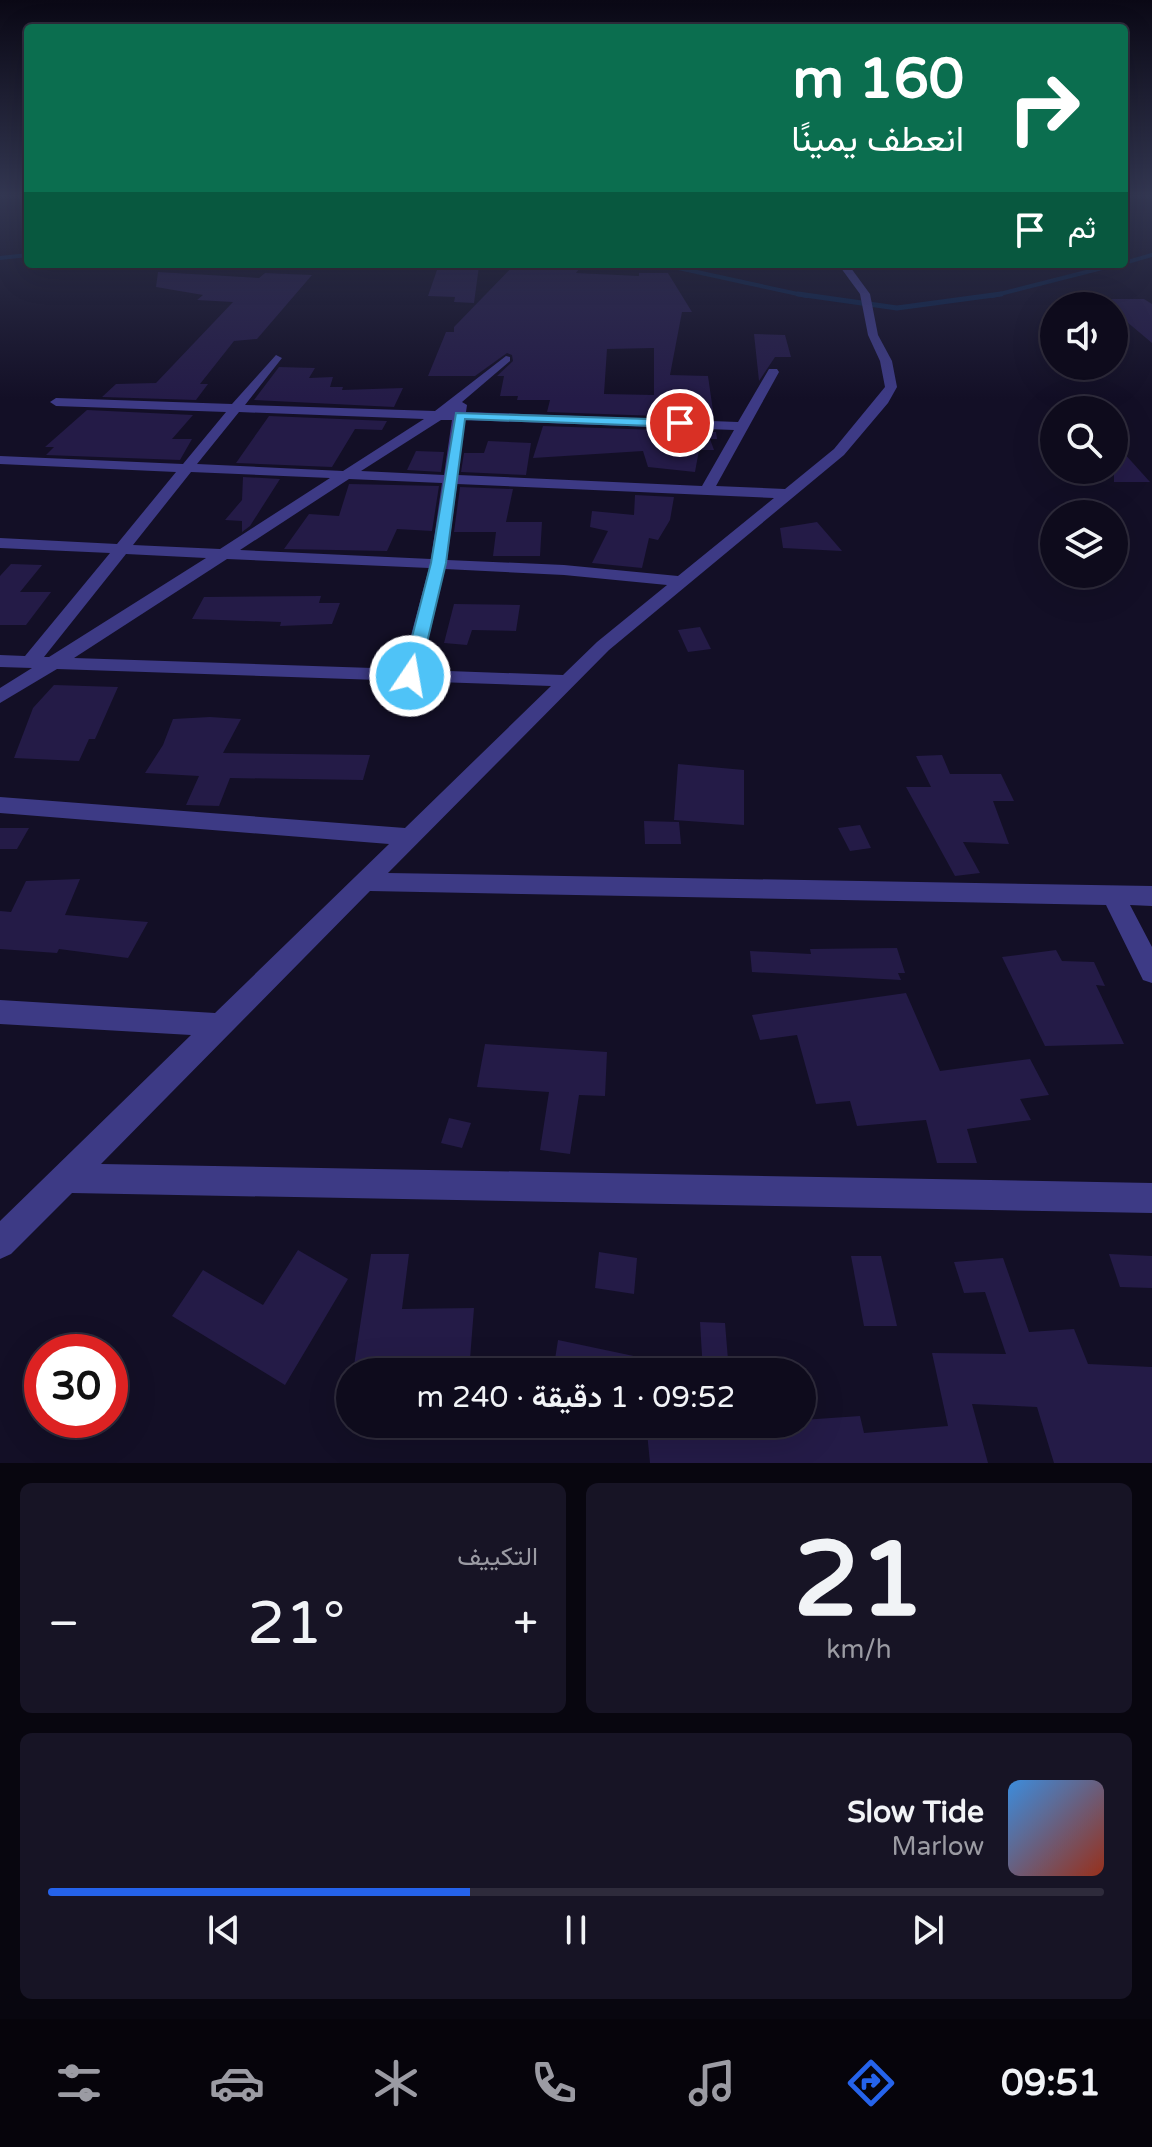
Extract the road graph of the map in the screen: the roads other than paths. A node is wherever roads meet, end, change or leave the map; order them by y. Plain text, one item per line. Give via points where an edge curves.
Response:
1 (846, 268) edge
2 (276, 358) dead end
3 (506, 359) dead end
4 (773, 372) dead end
5 (463, 394) junction
6 (56, 402) dead end
7 (235, 408) junction
8 (438, 415) junction
9 (460, 415) junction
10 (743, 426) junction
11 (0, 460) edge
12 (189, 466) junction
13 (349, 472) junction
14 (451, 477) junction
15 (707, 489) junction
16 (789, 494) junction
17 (0, 543) edge
18 (123, 547) junction
19 (227, 551) junction
20 (438, 563) junction
21 (681, 581) junction
22 (0, 661) edge
23 (29, 663) junction
24 (53, 664) junction
25 (410, 676) junction
26 (567, 681) junction
27 (0, 697) edge
28 (0, 805) edge
29 (410, 837) junction
30 (364, 882) junction
31 (1113, 895) junction
32 (1152, 896) edge
33 (1152, 972) edge
34 (0, 1012) edge
35 (219, 1025) junction
36 (66, 1178) junction
37 (1152, 1198) edge
38 (0, 1243) edge

1 - 16 street via 865,294 891,387 839,452
2 - 7 street
3 - 5 street
4 - 10 street
5 - 8 street
5 - 9 street
6 - 7 street
7 - 8 street
7 - 12 street
8 - 9 street
8 - 13 street
9 - 10 street
9 - 14 street
10 - 15 street
11 - 12 street
12 - 13 street
12 - 18 street
13 - 14 street
13 - 19 street
14 - 15 street
14 - 20 street
15 - 16 street
16 - 21 street
17 - 18 street
18 - 19 street
18 - 23 street
19 - 20 street
19 - 24 street
20 - 21 street
20 - 25 street
21 - 26 street
22 - 23 street
23 - 24 street
24 - 25 street
24 - 27 street
25 - 26 street
26 - 29 street
28 - 29 street
29 - 30 street
30 - 31 street
30 - 35 street
31 - 32 street
31 - 33 street
34 - 35 street
35 - 36 street
36 - 37 street
36 - 38 street

